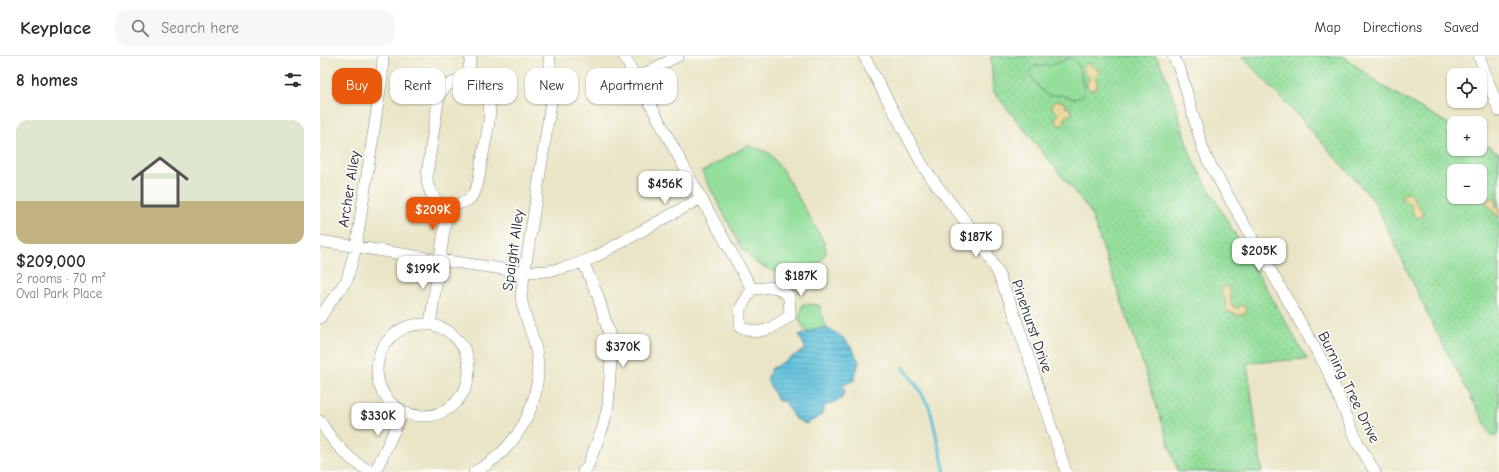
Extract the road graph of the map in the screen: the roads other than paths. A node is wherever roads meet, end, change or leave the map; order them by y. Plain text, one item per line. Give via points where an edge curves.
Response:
1 (384, 56) edge
2 (471, 56) edge
3 (549, 56) edge
4 (624, 56) edge
5 (678, 56) edge
6 (864, 56) edge
7 (1172, 56) edge
8 (1479, 56) edge
9 (469, 68) edge
10 (631, 68) edge
11 (655, 68) edge
12 (453, 82) edge
13 (489, 104) edge
14 (650, 104) edge
15 (1499, 111) edge
16 (701, 198) junction
17 (448, 205) junction
18 (320, 241) edge
19 (356, 246) junction
20 (440, 260) junction
21 (583, 262) junction
22 (524, 272) junction
23 (752, 289) junction
24 (320, 318) edge
25 (430, 324) junction
26 (403, 412) junction
27 (320, 421) edge
28 (588, 471) edge
29 (372, 472) edge
30 (375, 472) edge
31 (474, 472) edge
32 (1066, 472) edge
33 (1375, 472) edge

1 - 19 street, Archer Alley
2 - 9 street
3 - 22 street, Spaight Alley via 553,89
4 - 10 street
5 - 11 street
6 - 32 street, Pinehurst Drive via 924,166 974,232 998,273 1012,307
7 - 33 street, Burning Tree Drive via 1181,73 1207,160 1327,369 1358,443
8 - 15 street
12 - 17 street via 442,90 437,102 427,174 427,187 434,198
13 - 17 street via 478,186 465,202
14 - 16 street
16 - 21 street
16 - 23 street
17 - 20 street
18 - 19 street
19 - 20 street
19 - 24 street, Archer Alley via 347,280
20 - 22 street
20 - 25 street
21 - 22 street via 559,270
21 - 28 street via 598,296 610,337 612,359 608,406
22 - 31 street, Spaight Alley via 521,285 522,305 537,355 534,397 517,436 495,459
23 - 23 street via 740,309 740,327 756,332 769,329 790,316 789,296 776,287
25 - 26 street via 415,324 400,329 384,344 378,357 376,372 382,392 390,403
25 - 26 street via 448,331 462,344 469,362 467,384 458,400 441,413 418,416
26 - 30 street
27 - 29 street via 342,451 361,467

